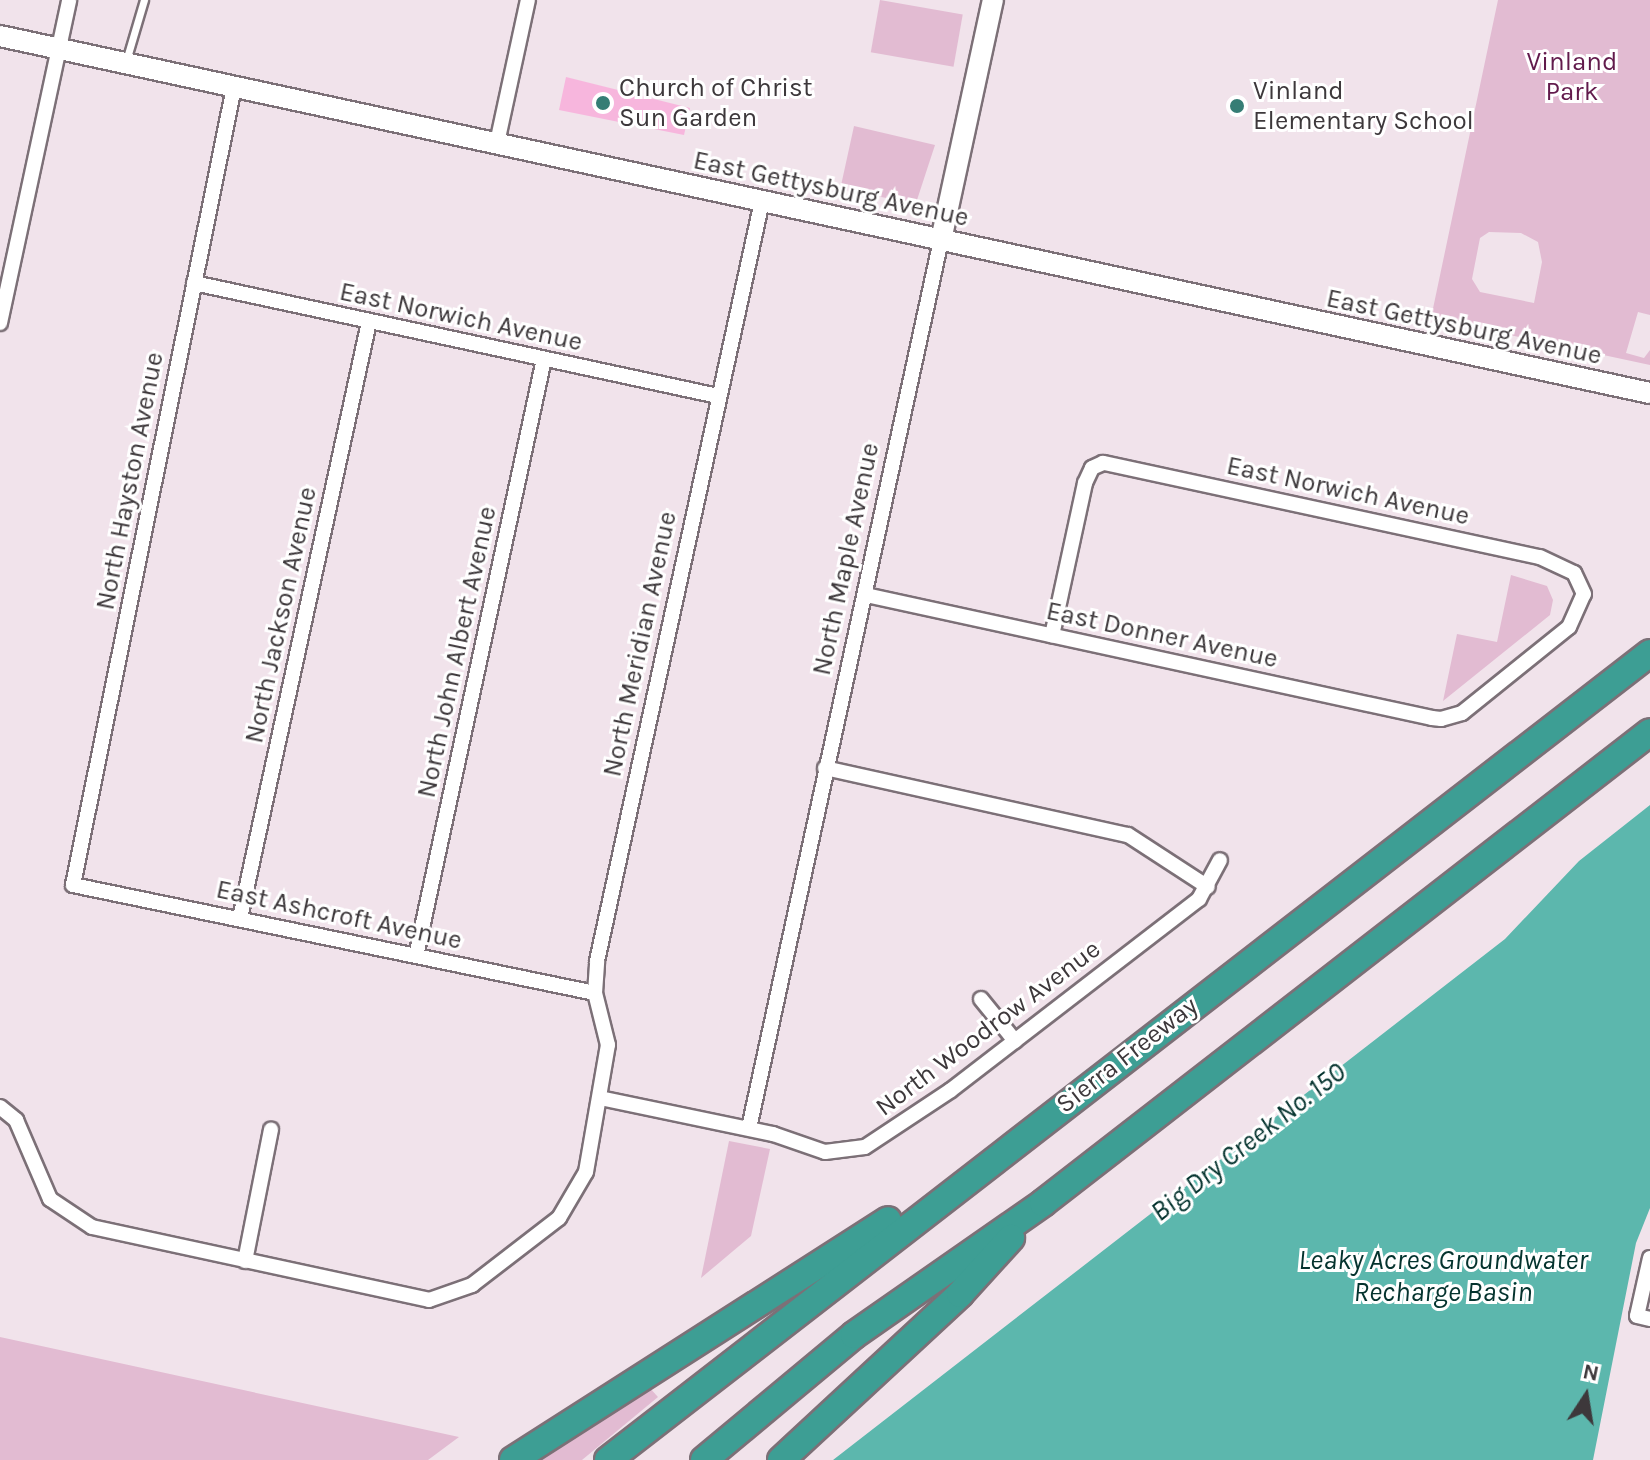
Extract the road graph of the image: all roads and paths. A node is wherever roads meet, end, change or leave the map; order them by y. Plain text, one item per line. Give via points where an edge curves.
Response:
1 (69, 0) edge
2 (144, 0) edge
3 (528, 0) edge
4 (993, 0) edge
5 (0, 36) edge
6 (58, 49) junction
7 (126, 63) junction
8 (234, 87) junction
9 (497, 143) junction
10 (762, 201) junction
11 (941, 240) junction
12 (7, 258) edge
13 (194, 283) junction
14 (369, 322) junction
15 (0, 323) edge
16 (544, 359) junction
17 (1650, 393) edge
18 (718, 396) junction
19 (866, 595) junction
20 (1052, 635) junction
21 (1650, 653) edge
22 (1449, 718) joint
23 (1650, 732) edge
24 (825, 768) junction
25 (1220, 860) dead end
26 (73, 885) joint
27 (1208, 887) junction
28 (240, 918) junction
29 (416, 956) junction
30 (595, 993) junction
31 (981, 999) dead end
32 (1015, 1041) junction
33 (600, 1098) junction
34 (0, 1107) edge
35 (749, 1128) junction
36 (271, 1130) dead end
37 (942, 1197) junction
38 (1043, 1203) junction
39 (1650, 1258) edge
40 (245, 1261) junction
41 (1644, 1318) edge
42 (513, 1460) edge
43 (608, 1460) edge
44 (704, 1460) edge
45 (781, 1460) edge

1 - 6 street
2 - 7 lane
3 - 9 street
4 - 11 street, North Maple Avenue
5 - 6 street, East Gettysburg Avenue
6 - 7 street, East Gettysburg Avenue
6 - 12 street
7 - 8 street, East Gettysburg Avenue
8 - 9 street, East Gettysburg Avenue
8 - 13 street, North Hayston Avenue
9 - 10 street, East Gettysburg Avenue
10 - 11 street, East Gettysburg Avenue
10 - 18 street, North Meridian Avenue
11 - 17 street, East Gettysburg Avenue
11 - 19 street, North Maple Avenue
12 - 15 street
13 - 14 street, East Norwich Avenue
13 - 26 street, North Hayston Avenue
14 - 16 street, East Norwich Avenue
14 - 28 street, North Jackson Avenue
16 - 18 street, East Norwich Avenue
16 - 29 street, North John Albert Avenue
18 - 30 street, North Meridian Avenue
19 - 20 street, East Donner Avenue
19 - 24 street, North Maple Avenue
20 - 22 street, East Donner Avenue
20 - 22 street, East Norwich Avenue via 1092,468 1103,463 1563,566 1584,588 1581,609 1569,627
21 - 37 highway, Sierra Freeway
23 - 38 highway
24 - 27 street via 1128,835
24 - 35 street, North Maple Avenue
25 - 27 street, North Woodrow Avenue
26 - 28 street, East Ashcroft Avenue
27 - 32 street, North Woodrow Avenue
28 - 29 street, East Ashcroft Avenue
29 - 30 street, East Ashcroft Avenue
30 - 33 street, North Meridian Avenue via 608,1045
31 - 32 street
32 - 35 street, North Woodrow Avenue via 865,1147 825,1152
33 - 35 street, North Woodrow Avenue
33 - 40 street, North Meridian Avenue via 586,1172 559,1218 472,1285 429,1300
34 - 40 street, North Meridian Avenue via 16,1120 50,1199 92,1227
36 - 40 street
37 - 42 highway via 898,1214
37 - 43 highway, Sierra Freeway
38 - 44 highway via 854,1335
38 - 45 highway via 960,1294
39 - 41 street

